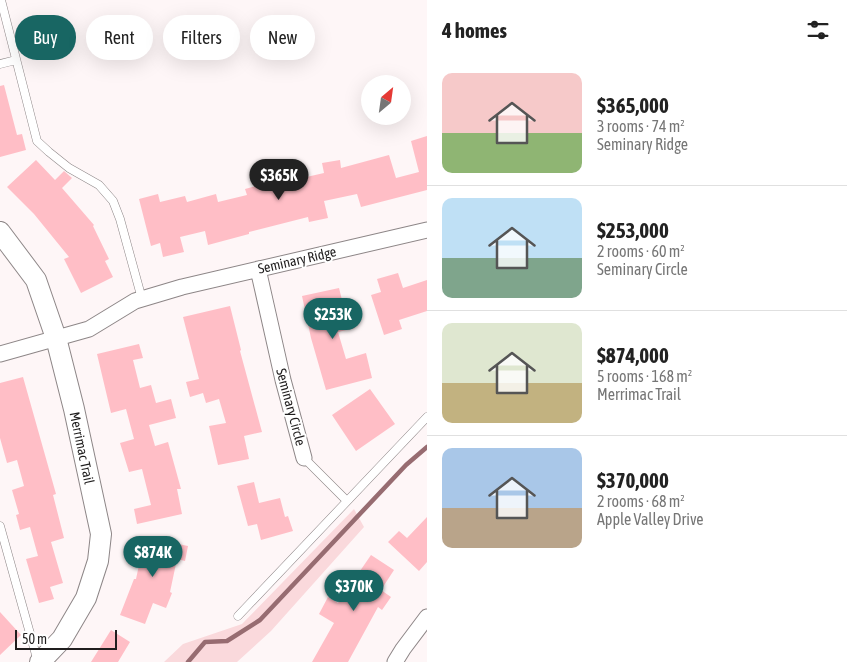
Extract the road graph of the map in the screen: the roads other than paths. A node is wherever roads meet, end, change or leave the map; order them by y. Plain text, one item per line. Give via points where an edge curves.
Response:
1 (1, 0) edge
2 (15, 56) edge
3 (16, 60) joint
4 (0, 64) edge
5 (427, 230) edge
6 (0, 232) edge
7 (258, 270) junction
8 (142, 299) junction
9 (56, 338) junction
10 (0, 354) edge
11 (427, 417) edge
12 (304, 458) joint
13 (347, 501) junction
14 (0, 526) edge
15 (238, 616) dead end
16 (426, 621) edge
17 (39, 662) edge
18 (395, 662) edge

1 - 2 lane
3 - 4 lane
3 - 8 lane via 37,141 69,168 98,185 113,201
5 - 7 street, Seminary Ridge
6 - 9 street, Merrimac Trail via 36,280
7 - 8 street, Seminary Ridge
7 - 12 street, Seminary Circle
8 - 9 street, Seminary Ridge via 89,329
9 - 10 street, Seminary Ridge
9 - 17 street, Merrimac Trail via 101,534 98,561 86,598 62,639
11 - 13 lane
12 - 13 lane
13 - 15 lane
14 - 17 lane
16 - 18 street

